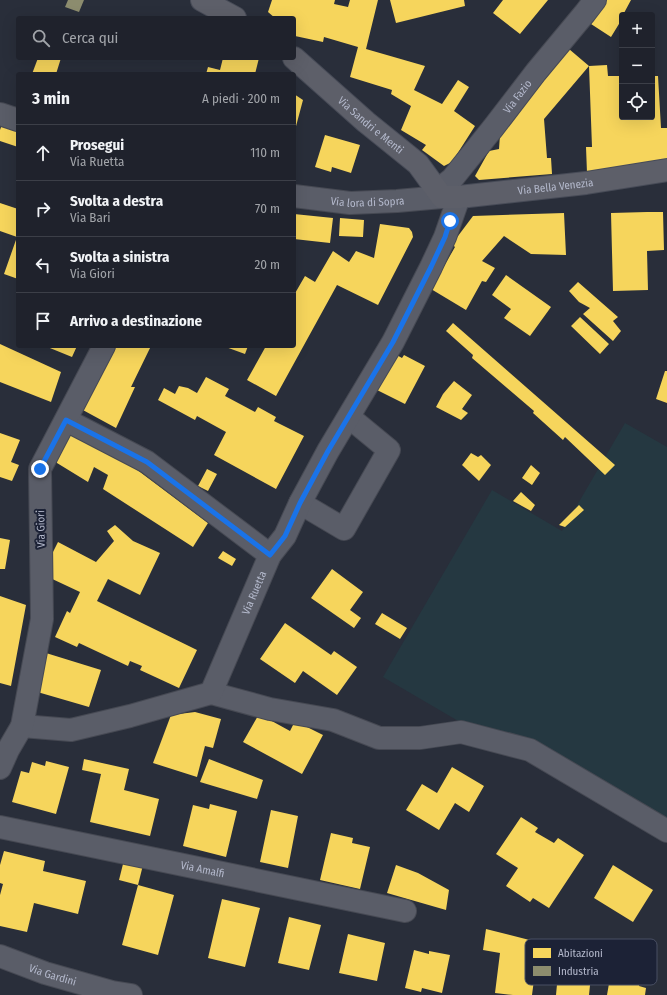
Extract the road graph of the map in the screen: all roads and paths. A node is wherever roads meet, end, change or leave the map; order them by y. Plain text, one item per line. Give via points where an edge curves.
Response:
1 (202, 0) edge
2 (595, 0) edge
3 (231, 16) edge
4 (296, 60) edge
5 (0, 114) edge
6 (16, 119) edge
7 (667, 170) edge
8 (446, 194) junction
9 (296, 196) edge
10 (103, 348) edge
11 (349, 417) junction
12 (66, 420) junction
13 (300, 503) junction
14 (270, 555) junction
15 (211, 693) junction
16 (22, 726) junction
17 (0, 768) edge
18 (0, 827) edge
19 (667, 831) edge
20 (405, 911) dead end
21 (0, 956) edge
22 (130, 995) edge

1 - 3 main road
2 - 8 street, Via Fazio via 452,179
4 - 8 main road, Via Sandri e Menti via 418,164
5 - 6 street
7 - 8 main road, Via Bella Venezia via 586,183
8 - 9 street, Via lora di Sopra via 397,202 350,203
8 - 11 street, Via Ruetta via 445,237 393,342
10 - 12 street, Via Giori
11 - 13 street, Via Ruetta
11 - 13 street via 389,450 386,456 344,528
12 - 14 street via 147,462
12 - 16 street, Via Giori via 40,469 42,619
13 - 14 street, Via Ruetta via 285,536
14 - 15 street, Via Ruetta
15 - 16 street via 71,730
15 - 19 street via 270,709 333,720 379,738 420,738 461,732 530,750
16 - 17 street
18 - 20 street, Via Amalfi
21 - 22 street, Via Gardini via 45,973

